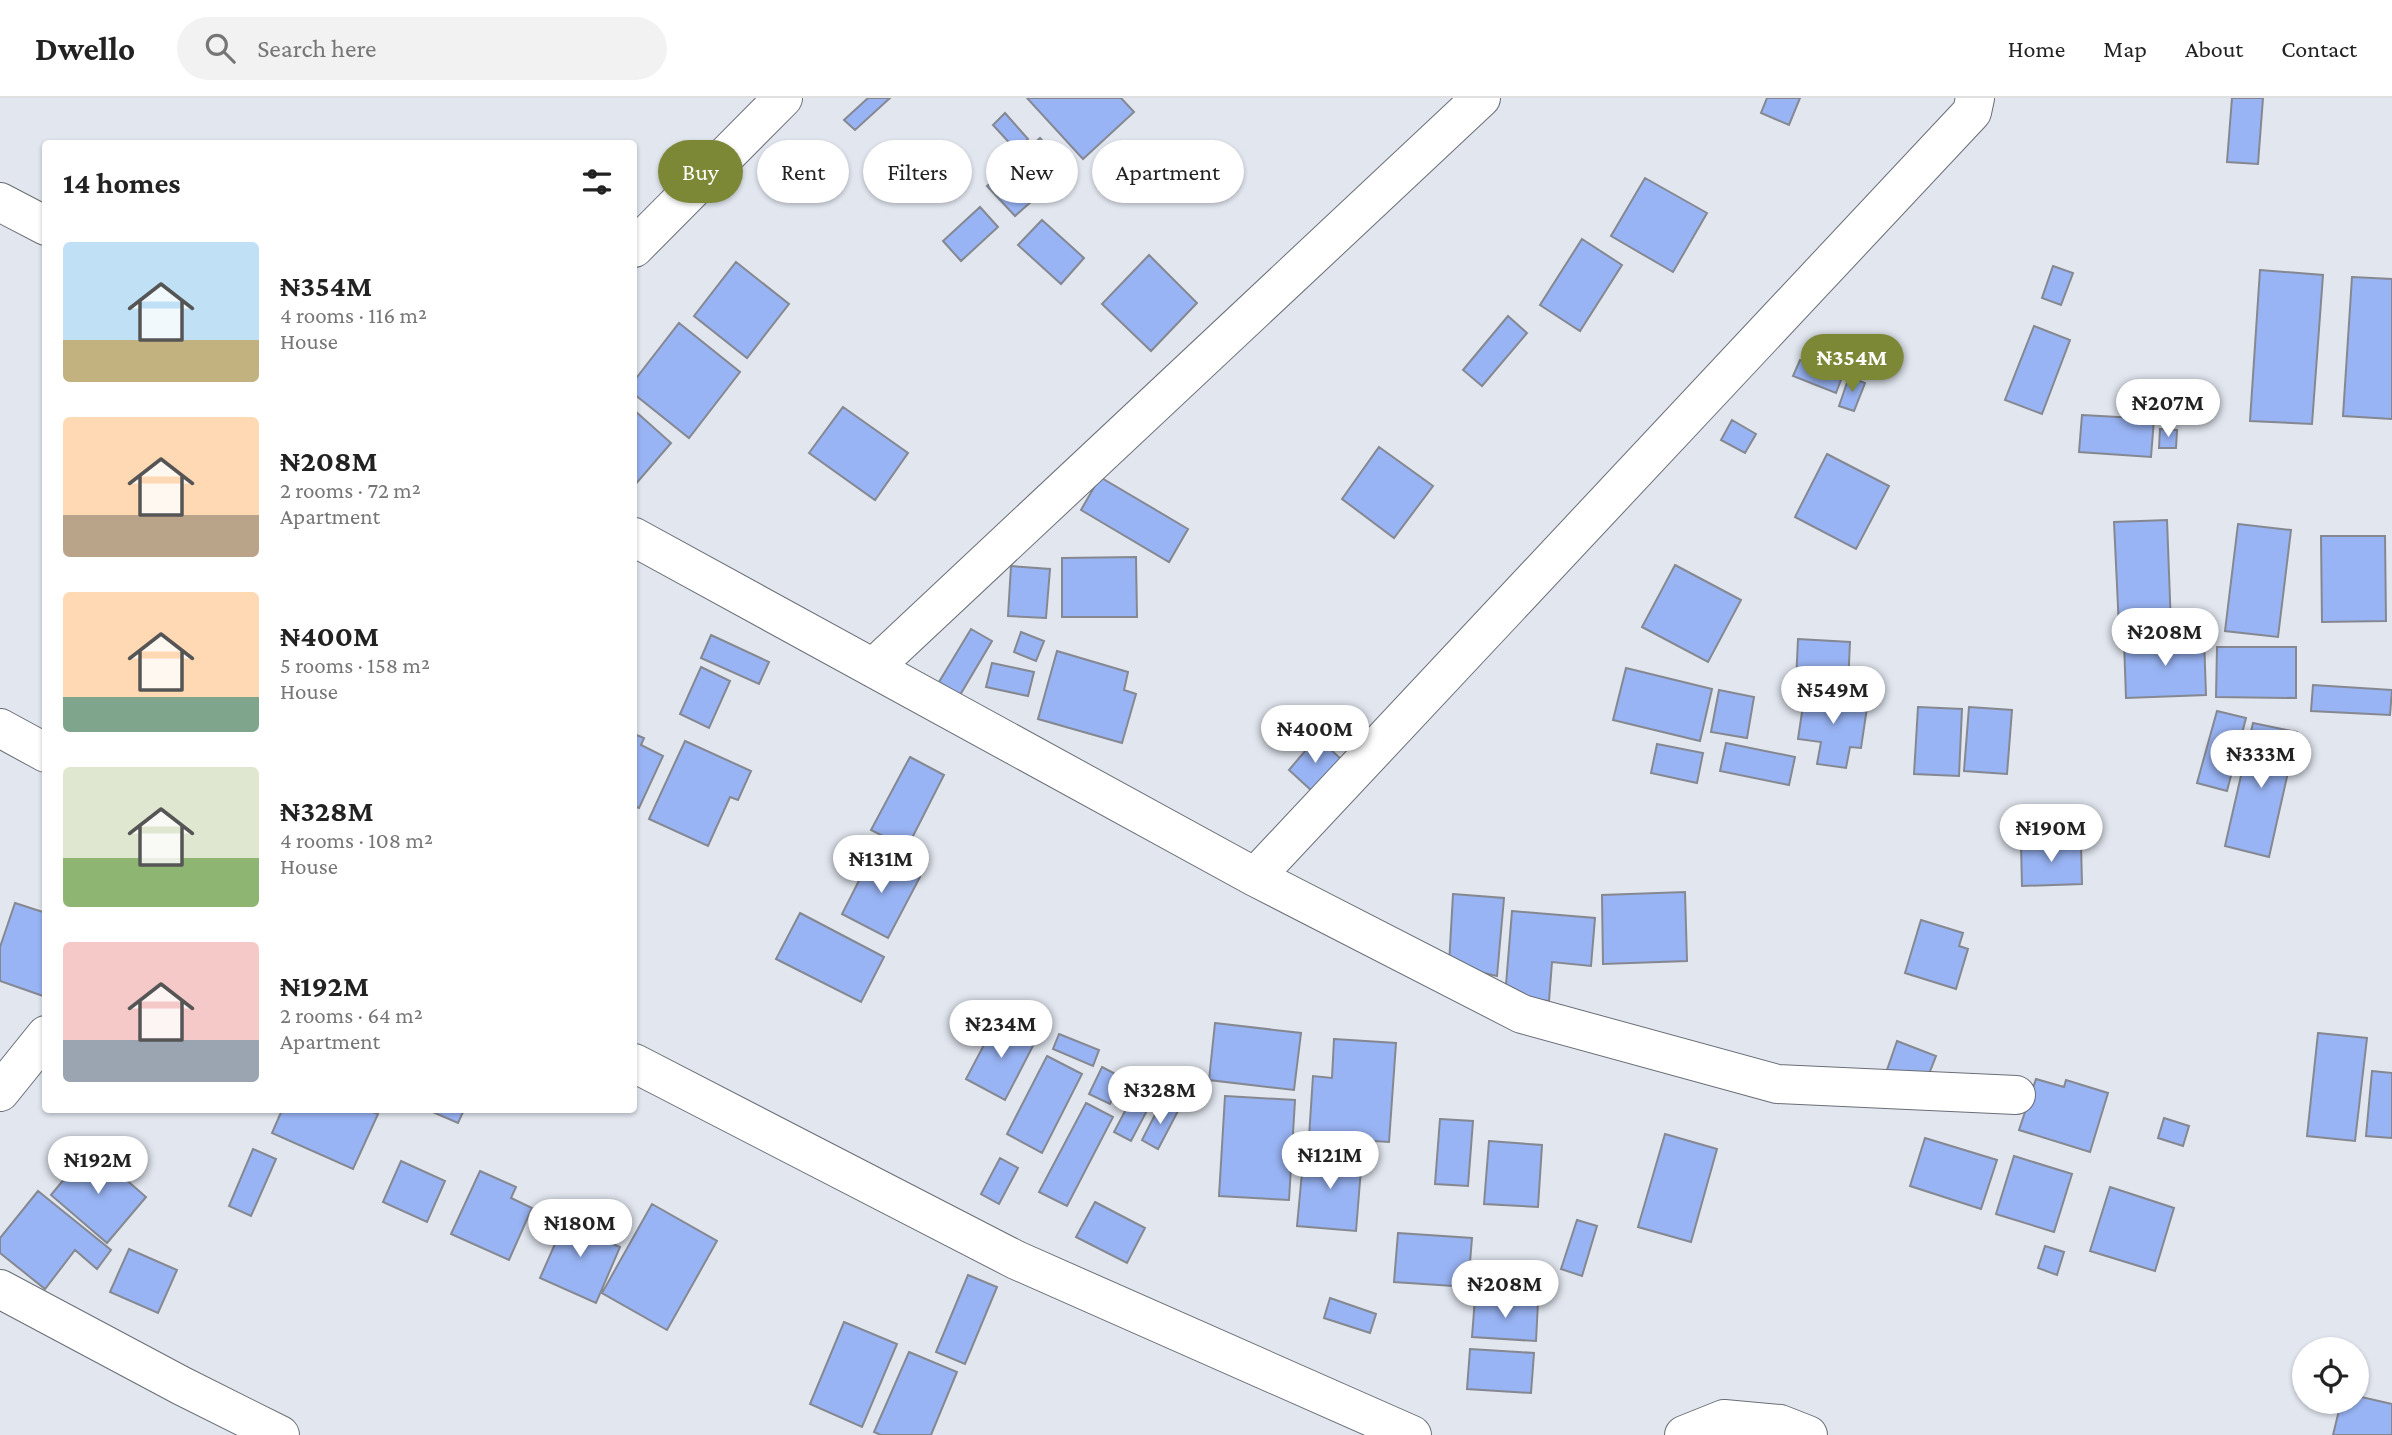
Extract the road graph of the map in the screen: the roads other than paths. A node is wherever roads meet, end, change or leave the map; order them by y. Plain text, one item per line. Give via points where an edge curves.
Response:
1 (783, 98) edge
2 (1481, 98) edge
3 (1975, 98) edge
4 (0, 202) edge
5 (42, 224) edge
6 (637, 245) edge
7 (637, 539) edge
8 (873, 668) junction
9 (0, 729) edge
10 (42, 751) edge
11 (1255, 877) junction
12 (42, 1040) edge
13 (637, 1065) edge
14 (0, 1093) edge
15 (2016, 1095) dead end
16 (0, 1289) edge
17 (281, 1435) edge
18 (1412, 1435) edge
19 (1684, 1435) edge
20 (1808, 1435) edge

1 - 6 street
2 - 8 street
3 - 11 street via 1972,112
4 - 5 street
7 - 8 street
8 - 11 street
9 - 10 street
11 - 15 street via 1522,1014 1777,1084
12 - 14 street
13 - 18 street via 1016,1260
16 - 17 street
19 - 20 street via 1724,1419 1780,1424

